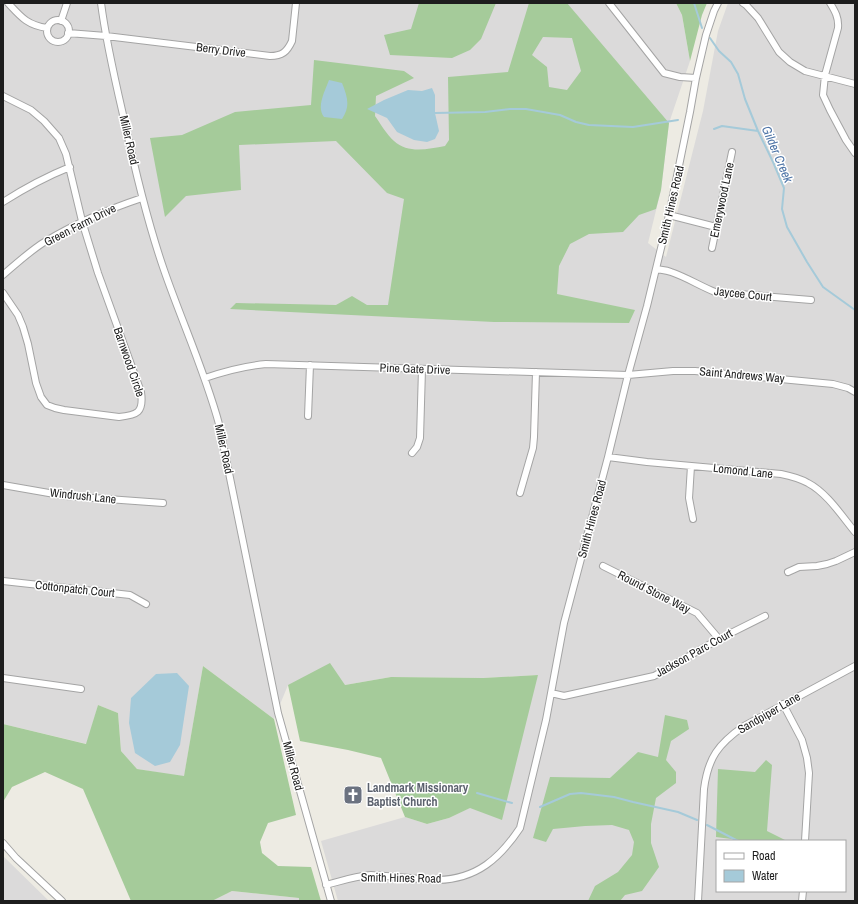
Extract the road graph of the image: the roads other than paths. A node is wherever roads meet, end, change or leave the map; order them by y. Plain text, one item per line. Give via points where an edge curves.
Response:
1 (8, 3) edge
2 (67, 3) edge
3 (101, 3) edge
4 (296, 3) edge
5 (609, 3) edge
6 (718, 3) edge
7 (743, 3) edge
8 (830, 3) edge
9 (61, 21) junction
10 (47, 28) junction
11 (68, 33) junction
12 (106, 36) junction
13 (825, 75) junction
14 (696, 78) junction
15 (855, 84) edge
16 (3, 96) edge
17 (732, 152) dead end
18 (855, 153) edge
19 (70, 167) junction
20 (142, 198) junction
21 (3, 202) edge
22 (669, 215) junction
23 (82, 222) junction
24 (716, 227) junction
25 (712, 248) dead end
26 (656, 269) junction
27 (3, 276) edge
28 (3, 293) edge
29 (811, 300) dead end
30 (310, 365) junction
31 (422, 369) junction
32 (536, 372) junction
33 (628, 375) junction
34 (205, 378) junction
35 (855, 392) edge
36 (308, 416) dead end
37 (412, 453) dead end
38 (608, 457) junction
39 (691, 466) junction
40 (3, 485) edge
41 (520, 493) dead end
42 (163, 503) dead end
43 (693, 519) dead end
44 (855, 532) edge
45 (855, 552) edge
46 (603, 566) dead end
47 (788, 572) dead end
48 (3, 581) edge
49 (146, 604) dead end
50 (765, 616) dead end
51 (719, 639) junction
52 (855, 666) edge
53 (3, 678) edge
54 (81, 689) dead end
55 (551, 694) junction
56 (783, 704) junction
57 (805, 840) edge
58 (3, 843) edge
59 (326, 885) junction
60 (62, 901) edge
61 (331, 901) edge
62 (698, 901) edge

1 - 10 street via 27,22
2 - 9 street
3 - 12 street, Miller Road
4 - 12 street, Berry Drive via 292,41 278,56
5 - 14 street via 664,73
6 - 14 street, Smith Hines Road via 706,35
7 - 13 street via 758,18 779,52 790,62 805,71
8 - 13 street via 838,22
9 - 10 street via 51,22
9 - 11 street via 68,26
10 - 11 street via 49,38 55,42 65,39
11 - 12 street
12 - 20 street, Miller Road
13 - 15 street
13 - 18 street via 824,95
14 - 22 street, Smith Hines Road
16 - 19 street via 31,110 44,120 59,138
17 - 24 street, Emerywood Lane
19 - 21 street via 26,187
19 - 23 street
20 - 23 street, Green Farm Drive
20 - 34 street, Miller Road via 164,271
22 - 24 street
22 - 26 street, Smith Hines Road
23 - 27 street, Green Farm Drive via 46,241
23 - 28 street, Barnwood Circle via 140,392 142,402 135,414 119,417 64,410 47,404 41,397 36,383 28,344 18,315
24 - 25 street, Emerywood Lane
26 - 29 street, Jaycee Court via 683,277 715,292
26 - 33 street, Smith Hines Road
30 - 31 street, Pine Gate Drive
30 - 34 street, Pine Gate Drive via 266,364 229,370
30 - 36 street
31 - 32 street, Pine Gate Drive
31 - 37 street via 420,438
32 - 33 street, Pine Gate Drive
32 - 41 street via 533,448
33 - 35 street, Saint Andrews Way via 695,371 822,382
33 - 38 street, Smith Hines Road
34 - 59 street, Miller Road via 224,444 278,712
38 - 39 street, Lomond Lane
38 - 55 street, Smith Hines Road via 564,623
39 - 43 street via 689,498
39 - 44 street, Lomond Lane via 781,474 801,479 825,496
40 - 42 street, Windrush Lane via 66,496
45 - 47 street via 827,564 799,567
46 - 51 street, Round Stone Way via 698,613
48 - 49 street, Cottonpatch Court via 130,595
50 - 51 street, Jackson Parc Court
51 - 55 street, Jackson Parc Court via 654,676 564,696
52 - 56 street, Sandpiper Lane
53 - 54 street
55 - 59 street, Smith Hines Road via 520,828 502,852 487,865 455,878 438,880 372,875
56 - 57 street via 802,740 808,758
56 - 62 street, Sandpiper Lane via 733,734 718,748 708,766 704,788
58 - 60 street
59 - 61 street, Miller Road

